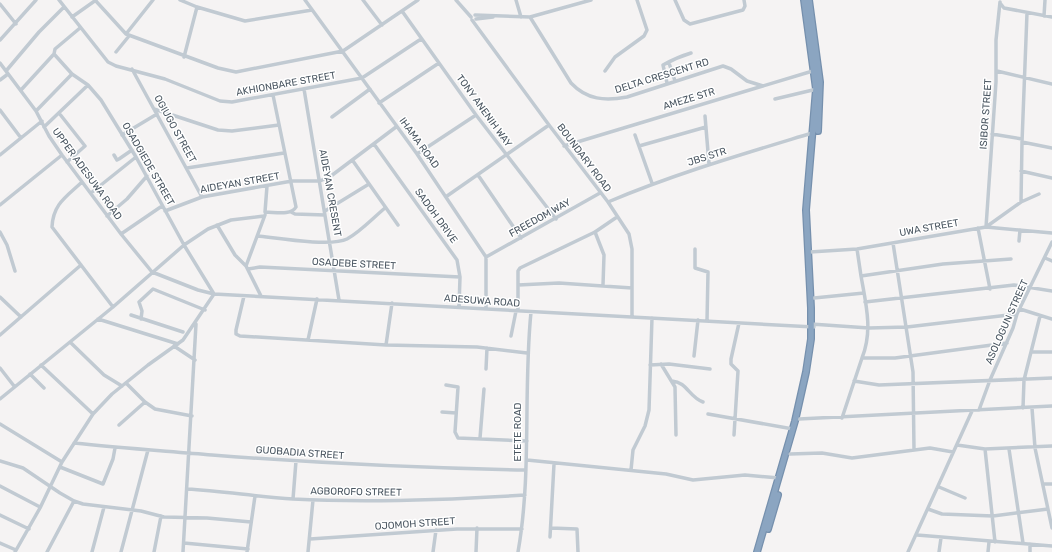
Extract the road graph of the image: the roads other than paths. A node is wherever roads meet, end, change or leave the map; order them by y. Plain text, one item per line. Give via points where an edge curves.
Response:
1 (36, 0) edge
2 (59, 0) edge
3 (95, 0) edge
4 (153, 0) edge
5 (180, 0) edge
6 (305, 0) edge
7 (363, 0) edge
8 (418, 0) edge
9 (456, 0) edge
10 (516, 0) edge
11 (591, 0) edge
12 (637, 0) edge
13 (675, 0) edge
14 (744, 0) edge
15 (804, 0) edge
16 (809, 0) edge
17 (1045, 0) edge
18 (1000, 1) edge
19 (0, 4) edge
20 (64, 7) junction
21 (197, 7) junction
22 (312, 10) junction
23 (402, 11) junction
24 (1027, 13) junction
25 (1044, 16) junction
26 (72, 17) junction
27 (521, 17) junction
28 (530, 17) junction
29 (474, 18) junction
30 (1052, 18) edge
31 (16, 24) junction
32 (382, 25) junction
33 (80, 28) junction
34 (127, 35) junction
35 (421, 39) junction
36 (0, 40) edge
37 (343, 51) junction
38 (116, 52) dead end
39 (691, 53) dead end
40 (54, 54) junction
41 (184, 56) junction
42 (0, 63) edge
43 (439, 63) junction
44 (670, 64) junction
45 (132, 69) junction
46 (816, 70) junction
47 (605, 71) dead end
48 (997, 71) junction
49 (7, 73) junction
50 (72, 74) junction
51 (1025, 77) junction
52 (362, 78) junction
53 (0, 80) edge
54 (675, 81) junction
55 (667, 83) junction
56 (1052, 84) edge
57 (88, 85) junction
58 (763, 86) junction
59 (304, 89) junction
60 (370, 89) junction
61 (818, 89) junction
62 (21, 90) junction
63 (273, 95) junction
64 (776, 99) dead end
65 (379, 103) junction
66 (154, 109) junction
67 (0, 110) edge
68 (36, 111) junction
69 (59, 113) junction
70 (157, 114) junction
71 (476, 115) junction
72 (705, 116) dead end
73 (332, 117) dead end
74 (42, 121) junction
75 (279, 125) junction
76 (549, 125) junction
77 (396, 127) junction
78 (706, 127) junction
79 (44, 128) junction
80 (814, 133) junction
81 (992, 134) junction
82 (122, 135) junction
83 (635, 135) dead end
84 (21, 138) junction
85 (1022, 140) junction
86 (374, 144) junction
87 (564, 146) junction
88 (639, 146) junction
89 (1052, 148) edge
90 (132, 150) junction
91 (284, 153) junction
92 (417, 154) junction
93 (0, 155) edge
94 (62, 155) junction
95 (114, 155) dead end
96 (506, 155) junction
97 (136, 157) junction
98 (352, 161) junction
99 (67, 162) junction
100 (710, 164) junction
101 (187, 168) junction
102 (1021, 171) junction
103 (478, 175) junction
104 (147, 176) junction
105 (1052, 178) edge
106 (292, 181) junction
107 (320, 181) junction
108 (82, 182) junction
109 (652, 183) junction
110 (369, 184) junction
111 (266, 186) junction
112 (91, 193) junction
113 (600, 193) junction
114 (1039, 194) dead end
115 (447, 196) junction
116 (202, 197) junction
117 (608, 202) junction
118 (1021, 202) junction
119 (0, 205) edge
120 (162, 206) junction
121 (385, 208) junction
122 (165, 211) junction
123 (291, 212) junction
124 (325, 213) junction
125 (265, 214) junction
126 (107, 216) junction
127 (617, 217) junction
128 (556, 219) junction
129 (217, 225) junction
130 (398, 225) dead end
131 (986, 227) junction
132 (978, 228) junction
133 (1020, 230) junction
134 (0, 232) edge
135 (595, 232) junction
136 (1052, 233) edge
137 (121, 234) junction
138 (258, 236) junction
139 (521, 238) junction
140 (1019, 241) dead end
141 (330, 242) junction
142 (1052, 242) edge
143 (893, 243) junction
144 (184, 245) junction
145 (695, 249) dead end
146 (857, 249) junction
147 (810, 252) junction
148 (486, 257) junction
149 (1045, 258) junction
150 (1011, 259) dead end
151 (983, 261) junction
152 (1052, 261) edge
153 (81, 265) junction
154 (247, 267) junction
155 (15, 270) dead end
156 (898, 270) junction
157 (334, 271) junction
158 (152, 272) junction
159 (861, 276) junction
160 (460, 277) junction
161 (518, 285) junction
162 (603, 285) junction
163 (1030, 287) junction
164 (632, 288) junction
165 (990, 289) junction
166 (1052, 291) edge
167 (864, 293) junction
168 (214, 294) junction
169 (244, 296) junction
170 (261, 296) junction
171 (0, 297) edge
172 (814, 298) junction
173 (317, 299) junction
174 (903, 299) junction
175 (339, 300) junction
176 (865, 302) junction
177 (392, 303) junction
178 (112, 307) junction
179 (459, 307) junction
180 (486, 308) junction
181 (1020, 308) junction
182 (205, 310) junction
183 (517, 311) junction
184 (531, 312) junction
185 (1017, 314) junction
186 (131, 315) dead end
187 (1040, 316) junction
188 (632, 317) junction
189 (21, 318) junction
190 (652, 318) junction
191 (98, 319) junction
192 (141, 319) junction
193 (1052, 319) edge
194 (698, 320) junction
195 (707, 321) junction
196 (196, 323) junction
197 (739, 323) junction
198 (813, 326) junction
199 (907, 327) junction
200 (869, 328) junction
201 (183, 332) dead end
202 (0, 335) edge
203 (510, 336) dead end
204 (308, 340) junction
205 (70, 342) junction
206 (1007, 343) junction
207 (176, 345) junction
208 (386, 345) junction
209 (487, 348) junction
210 (1031, 352) junction
211 (1052, 352) edge
212 (527, 353) junction
213 (911, 354) junction
214 (694, 356) dead end
215 (862, 358) junction
216 (195, 360) junction
217 (661, 364) junction
218 (41, 365) junction
219 (650, 365) junction
220 (0, 368) edge
221 (486, 369) dead end
222 (710, 369) dead end
223 (30, 374) junction
224 (1052, 378) edge
225 (990, 380) junction
226 (1024, 380) junction
227 (672, 381) junction
228 (854, 381) junction
229 (126, 383) junction
230 (914, 384) junction
231 (446, 385) dead end
232 (14, 386) junction
233 (122, 386) junction
234 (44, 388) dead end
235 (484, 389) dead end
236 (0, 399) edge
237 (145, 402) junction
238 (703, 402) dead end
239 (1052, 406) edge
240 (1023, 408) junction
241 (1032, 408) junction
242 (979, 410) junction
243 (972, 411) junction
244 (442, 412) dead end
245 (456, 413) junction
246 (93, 414) junction
247 (708, 414) dead end
248 (914, 414) junction
249 (192, 416) junction
250 (736, 418) junction
251 (842, 418) junction
252 (799, 419) junction
253 (0, 424) edge
254 (119, 425) dead end
255 (793, 429) junction
256 (676, 435) dead end
257 (734, 435) dead end
258 (480, 438) junction
259 (527, 441) junction
260 (74, 442) junction
261 (957, 445) junction
262 (1052, 446) edge
263 (115, 448) junction
264 (1035, 448) junction
265 (986, 449) junction
266 (1010, 449) junction
267 (148, 450) junction
268 (914, 450) junction
269 (954, 452) junction
270 (189, 453) junction
271 (790, 454) junction
272 (527, 460) junction
273 (0, 461) edge
274 (296, 461) junction
275 (62, 462) junction
276 (554, 464) junction
277 (60, 467) junction
278 (526, 470) junction
279 (631, 470) junction
280 (780, 478) junction
281 (1043, 484) junction
282 (1052, 484) edge
283 (0, 486) edge
284 (51, 486) junction
285 (939, 487) junction
286 (187, 488) junction
287 (524, 495) junction
288 (255, 496) junction
289 (965, 498) dead end
290 (293, 499) junction
291 (313, 500) junction
292 (74, 501) junction
293 (1050, 504) edge
294 (40, 507) junction
295 (104, 507) junction
296 (928, 509) junction
297 (1048, 509) junction
298 (133, 510) junction
299 (1019, 513) junction
300 (0, 515) edge
301 (161, 516) junction
302 (993, 516) junction
303 (186, 518) junction
304 (251, 522) junction
305 (768, 522) junction
306 (29, 528) junction
307 (477, 528) junction
308 (551, 528) junction
309 (1052, 528) edge
310 (522, 529) junction
311 (436, 530) junction
312 (917, 536) junction
313 (550, 537) dead end
314 (941, 538) junction
315 (310, 539) junction
316 (989, 542) junction
317 (995, 542) junction
318 (0, 543) edge
319 (184, 543) junction
320 (1024, 543) junction
321 (1030, 544) junction
322 (1052, 546) edge
323 (17, 550) edge
324 (247, 550) edge
325 (23, 552) edge
326 (47, 552) edge
327 (92, 552) edge
328 (121, 552) edge
329 (154, 552) edge
330 (183, 552) edge
331 (308, 552) edge
332 (433, 552) edge
333 (476, 552) edge
334 (518, 552) edge
335 (578, 552) edge
336 (757, 552) edge
337 (761, 552) edge
338 (908, 552) edge
339 (939, 552) edge
340 (988, 552) edge
341 (1030, 552) edge

1 - 31 street
2 - 20 street, AKHIONBARE STREET
3 - 26 street
3 - 34 street
4 - 34 street
5 - 21 street
6 - 22 street, IHAMA ROAD
7 - 32 street
8 - 23 street
9 - 29 street, BOUNDARY ROAD
10 - 27 street
11 - 28 street
12 - 47 street via 647,30 644,36 615,57
13 - 14 street via 684,20 690,24 743,10
15 - 46 highway
16 - 46 highway
17 - 25 street
18 - 24 street via 1004,8
18 - 48 street, ISIBOR STREET via 996,40
19 - 31 street
20 - 26 street, AKHIONBARE STREET
20 - 49 street via 39,32
21 - 22 street via 245,21
21 - 41 street
22 - 37 street, IHAMA ROAD
23 - 32 street
23 - 35 street, TONY ANENIH WAY
24 - 25 street
24 - 51 street
25 - 30 street
26 - 33 street, AKHIONBARE STREET
27 - 28 street
27 - 29 street
28 - 55 street, DELTA CRESCENT RD via 571,83 587,96 612,100
29 - 76 street, BOUNDARY ROAD via 476,27
31 - 36 street
32 - 37 street
33 - 40 street via 55,49
33 - 45 street, AKHIONBARE STREET via 108,62
34 - 38 street
34 - 41 street
35 - 43 street, TONY ANENIH WAY
35 - 52 street
37 - 41 street via 236,72
37 - 52 street, IHAMA ROAD
39 - 44 street via 674,58
40 - 50 street, OSADGIEDE STREET
40 - 62 street
42 - 49 street, UPPER ADESUWA ROAD
43 - 65 street
43 - 71 street, TONY ANENIH WAY
44 - 54 street
44 - 55 street via 663,66
45 - 63 street, AKHIONBARE STREET via 226,102
45 - 66 street, OGIUGO STREET
46 - 58 street, AMEZE STR
46 - 61 highway
48 - 51 street
48 - 81 street, ISIBOR STREET
49 - 53 street
49 - 62 street, UPPER ADESUWA ROAD
50 - 57 street, OSADGIEDE STREET
50 - 68 street
51 - 56 street
51 - 85 street
52 - 59 street, AKHIONBARE STREET
52 - 60 street, IHAMA ROAD
54 - 55 street, DELTA CRESCENT RD
54 - 58 street, DELTA CRESCENT RD via 722,66 747,81
57 - 69 street
57 - 82 street, OSADGIEDE STREET via 101,100
58 - 87 street, AMEZE STR
59 - 63 street, AKHIONBARE STREET
59 - 107 street, AIDEYAN CRESENT
60 - 65 street, IHAMA ROAD
60 - 73 street
61 - 64 street
61 - 80 highway
61 - 147 highway via 819,119 809,193
62 - 68 street, UPPER ADESUWA ROAD
63 - 75 street
65 - 77 street, IHAMA ROAD
66 - 70 street, OGIUGO STREET
66 - 75 street via 218,130 232,131
67 - 84 street
68 - 74 street, UPPER ADESUWA ROAD
69 - 79 street
69 - 99 street via 85,146
70 - 82 street
70 - 101 street, OGIUGO STREET
71 - 92 street
71 - 96 street, TONY ANENIH WAY
72 - 78 street
74 - 79 street, UPPER ADESUWA ROAD
74 - 84 street
75 - 91 street
76 - 87 street, BOUNDARY ROAD
76 - 96 street
77 - 86 street
77 - 92 street, IHAMA ROAD
78 - 88 street
78 - 100 street
79 - 94 street, UPPER ADESUWA ROAD
80 - 100 street, JBS STR
80 - 198 highway via 806,210
81 - 85 street
81 - 131 street, ISIBOR STREET
82 - 90 street, OSADGIEDE STREET
83 - 88 street
84 - 93 street
85 - 89 street
85 - 102 street
86 - 98 street
86 - 160 street, SADOH DRIVE via 454,255
87 - 113 street, BOUNDARY ROAD
88 - 109 street
90 - 95 street via 117,160
90 - 97 street, OSADGIEDE STREET
91 - 101 street
91 - 106 street
92 - 115 street, IHAMA ROAD
94 - 99 street, UPPER ADESUWA ROAD
94 - 119 street
96 - 103 street
96 - 128 street, TONY ANENIH WAY
97 - 104 street, OSADGIEDE STREET
97 - 112 street
98 - 107 street
98 - 110 street
99 - 108 street, UPPER ADESUWA ROAD
100 - 109 street, JBS STR
101 - 116 street, OGIUGO STREET
102 - 105 street
102 - 118 street
103 - 115 street
103 - 139 street
104 - 120 street, OSADGIEDE STREET
104 - 126 street via 127,199
106 - 107 street, AIDEYAN STREET
106 - 111 street, AIDEYAN STREET
106 - 123 street via 296,207
107 - 124 street, AIDEYAN CRESENT
108 - 112 street, UPPER ADESUWA ROAD
108 - 153 street via 58,205 54,211 52,227
109 - 117 street, JBS STR
110 - 121 street
110 - 124 street
111 - 116 street, AIDEYAN STREET
111 - 125 street
112 - 126 street, UPPER ADESUWA ROAD
113 - 117 street, BOUNDARY ROAD
113 - 128 street, FREEDOM WAY
114 - 118 street
115 - 148 street, IHAMA ROAD
116 - 122 street, AIDEYAN STREET
117 - 127 street, BOUNDARY ROAD
118 - 131 street
120 - 122 street, OSADGIEDE STREET
120 - 137 street
121 - 130 street
121 - 141 street via 347,239
122 - 144 street, OSADGIEDE STREET
123 - 124 street
123 - 125 street
124 - 141 street, AIDEYAN CRESENT
125 - 129 street
125 - 138 street
126 - 137 street, UPPER ADESUWA ROAD
127 - 135 street
127 - 164 street, BOUNDARY ROAD via 629,234 632,249
128 - 139 street, FREEDOM WAY
129 - 144 street
129 - 154 street via 235,255
131 - 132 street, UWA STREET
131 - 133 street, UWA STREET
132 - 143 street, UWA STREET
132 - 151 street
133 - 136 street, UWA STREET
133 - 140 street
134 - 155 street
135 - 161 street via 520,268
135 - 162 street via 604,256
137 - 158 street, UPPER ADESUWA ROAD
138 - 141 street
138 - 154 street
139 - 148 street, FREEDOM WAY
141 - 157 street, AIDEYAN CRESENT
142 - 149 street, ASOLOGUN STREET
143 - 146 street, UWA STREET
143 - 156 street
144 - 158 street
144 - 168 street, OSADGIEDE STREET
145 - 195 street via 695,268 708,272
146 - 147 street, UWA STREET
146 - 159 street
147 - 172 highway
148 - 180 street
149 - 152 street
149 - 163 street, ASOLOGUN STREET
150 - 151 street
151 - 156 street
151 - 165 street
153 - 178 street
153 - 189 street
154 - 157 street, OSADEBE STREET
154 - 170 street
156 - 159 street
156 - 174 street
157 - 160 street, OSADEBE STREET
157 - 175 street, AIDEYAN CRESENT
158 - 168 street, ADESUWA ROAD
158 - 178 street
159 - 167 street
160 - 179 street, SADOH DRIVE
161 - 162 street
161 - 183 street
162 - 164 street
163 - 165 street
163 - 166 street
163 - 181 street, ASOLOGUN STREET
164 - 188 street, BOUNDARY ROAD
165 - 174 street
167 - 172 street
167 - 176 street
168 - 169 street, ADESUWA ROAD
168 - 182 street
169 - 170 street, ADESUWA ROAD
169 - 204 street via 236,330 238,335
170 - 173 street, ADESUWA ROAD
171 - 189 street
172 - 198 highway
173 - 175 street, ADESUWA ROAD
173 - 204 street
174 - 176 street
174 - 199 street
175 - 177 street, ADESUWA ROAD
176 - 200 street
177 - 179 street, ADESUWA ROAD
177 - 208 street
178 - 191 street
179 - 180 street, ADESUWA ROAD
180 - 183 street, ADESUWA ROAD
181 - 185 street, ASOLOGUN STREET
181 - 187 street
182 - 192 street via 153,289 139,302
182 - 196 street
183 - 184 street, ADESUWA ROAD
183 - 203 street
184 - 188 street, ADESUWA ROAD
184 - 212 street, ETETE ROAD
185 - 199 street, ADESUWA ROAD
185 - 206 street, ASOLOGUN STREET
186 - 192 street
187 - 193 street
187 - 210 street
188 - 190 street, ADESUWA ROAD
189 - 202 street
190 - 194 street, ADESUWA ROAD
190 - 219 street
191 - 205 street
191 - 207 street
192 - 201 street
194 - 195 street, ADESUWA ROAD
194 - 214 street
195 - 197 street, ADESUWA ROAD
196 - 207 street via 187,336
196 - 216 street
197 - 198 street, ADESUWA ROAD
197 - 250 street via 731,359 738,371
198 - 200 street, ADESUWA ROAD
198 - 252 highway via 809,368
198 - 255 highway
199 - 200 street, ADESUWA ROAD
199 - 213 street
200 - 215 street
204 - 208 street
205 - 218 street
205 - 233 street via 104,375
206 - 213 street
206 - 225 street, ASOLOGUN STREET
207 - 216 street
207 - 229 street
208 - 209 street
209 - 212 street
209 - 221 street
210 - 211 street
210 - 226 street
212 - 259 street, ETETE ROAD
213 - 215 street via 895,358
213 - 230 street
215 - 228 street
216 - 249 street
217 - 219 street
217 - 222 street
217 - 227 street
218 - 223 street
218 - 246 street
219 - 279 street via 649,410 645,426 633,450
220 - 232 street
223 - 232 street
223 - 234 street
224 - 226 street
225 - 226 street
225 - 230 street
225 - 242 street, ASOLOGUN STREET
226 - 240 street
227 - 238 street via 685,385 692,395
227 - 256 street via 677,395
228 - 230 street via 879,385
228 - 251 street
229 - 233 street
229 - 237 street
230 - 248 street
231 - 245 street via 458,387
232 - 236 street
233 - 246 street
235 - 258 street
237 - 249 street via 158,410
237 - 254 street
239 - 241 street
240 - 241 street
240 - 242 street
241 - 264 street
242 - 243 street
243 - 248 street
243 - 261 street
244 - 245 street
245 - 258 street via 458,438
246 - 260 street
247 - 250 street
248 - 251 street
248 - 268 street
249 - 270 street
250 - 255 street
250 - 257 street
251 - 252 street
252 - 271 highway
253 - 275 street
255 - 280 highway
258 - 259 street
259 - 272 street, ETETE ROAD
260 - 263 street, GUOBADIA STREET
260 - 275 street
261 - 265 street
261 - 269 street
262 - 264 street
263 - 267 street, GUOBADIA STREET
263 - 277 street via 103,484
264 - 266 street
264 - 281 street
265 - 266 street
265 - 302 street
266 - 299 street
267 - 270 street, GUOBADIA STREET
267 - 298 street
268 - 269 street via 936,448
268 - 271 street via 852,458 822,453
269 - 285 street
270 - 274 street, GUOBADIA STREET
270 - 286 street
271 - 305 highway
272 - 276 street
272 - 278 street, ETETE ROAD
273 - 284 street via 23,468
274 - 278 street, GUOBADIA STREET
274 - 290 street
275 - 277 street
276 - 279 street
276 - 308 street
277 - 284 street
278 - 287 street, ETETE ROAD
279 - 280 street via 693,480 745,475
280 - 305 highway
281 - 282 street
281 - 293 street
283 - 294 street
284 - 292 street
284 - 294 street
285 - 289 street
285 - 296 street
286 - 288 street, AGBOROFO STREET
286 - 303 street
287 - 291 street, AGBOROFO STREET via 420,501
287 - 310 street, ETETE ROAD
288 - 290 street, AGBOROFO STREET
288 - 304 street
290 - 291 street, AGBOROFO STREET
291 - 315 street
292 - 295 street
292 - 326 street
293 - 297 street
294 - 306 street
295 - 298 street
295 - 327 street
296 - 302 street via 942,514
296 - 312 street
297 - 299 street
297 - 309 street
298 - 301 street
298 - 328 street
299 - 302 street
299 - 320 street
300 - 306 street
301 - 303 street
301 - 329 street
302 - 317 street
303 - 304 street
303 - 319 street
304 - 324 street
305 - 336 highway
305 - 337 highway
306 - 323 street
307 - 310 street, OJOMOH STREET
307 - 311 street, OJOMOH STREET
307 - 333 street
308 - 313 street
308 - 335 street via 578,529
310 - 334 street, ETETE ROAD
311 - 315 street, OJOMOH STREET
311 - 332 street
312 - 314 street
312 - 338 street
314 - 316 street
314 - 339 street
315 - 331 street
316 - 317 street
316 - 340 street
317 - 320 street
318 - 323 street
319 - 324 street
319 - 330 street
320 - 321 street
321 - 322 street
321 - 341 street
323 - 325 street

